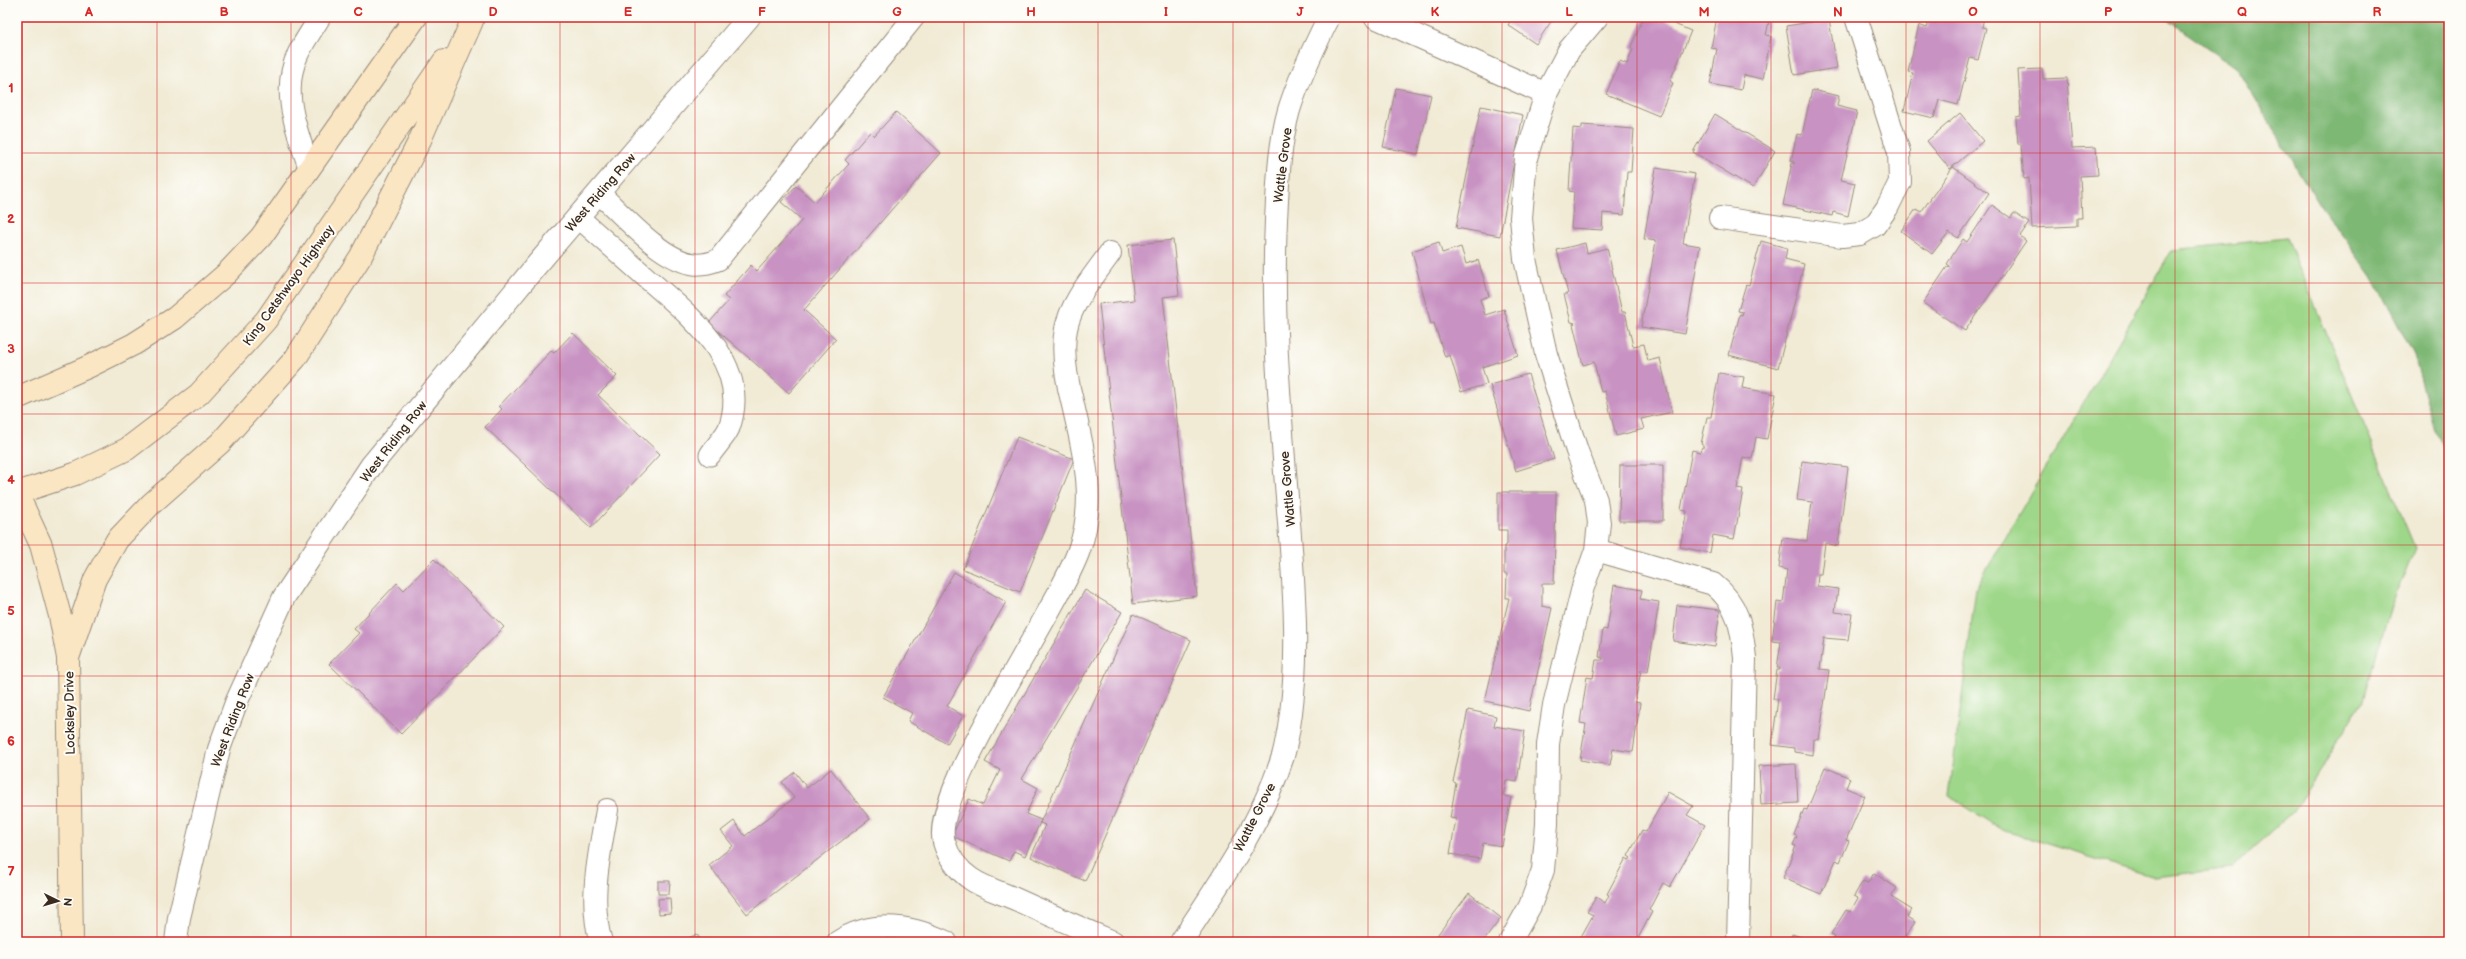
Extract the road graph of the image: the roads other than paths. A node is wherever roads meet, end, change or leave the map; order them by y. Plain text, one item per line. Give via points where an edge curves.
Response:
1 (320, 17) edge
2 (416, 17) edge
3 (749, 17) edge
4 (914, 17) edge
5 (1329, 17) edge
6 (1375, 17) edge
7 (1597, 17) edge
8 (1856, 17) edge
9 (473, 19) edge
10 (1546, 94) junction
11 (310, 167) junction
12 (599, 193) junction
13 (578, 217) junction
14 (1720, 218) dead end
15 (1110, 253) dead end
16 (17, 398) edge
17 (710, 455) dead end
18 (17, 493) edge
19 (1596, 550) junction
20 (68, 658) junction
21 (607, 810) dead end
22 (72, 942) edge
23 (176, 942) edge
24 (601, 942) edge
25 (838, 942) edge
26 (946, 942) edge
27 (1114, 942) edge
28 (1181, 942) edge
29 (1510, 942) edge
30 (1738, 942) edge

1 - 11 lane via 298,55 290,79 295,124
2 - 11 main road
3 - 12 street, West Riding Row
4 - 12 lane via 718,260 693,264 663,251
5 - 28 street, Wattle Grove via 1302,75 1289,112 1277,191 1274,288 1277,370 1295,598 1296,674 1289,724 1284,754 1247,836
6 - 10 street
7 - 10 street via 1569,50
8 - 14 street via 1899,152 1900,182 1887,208 1875,225 1860,234 1842,236
9 - 18 main road, King Cetshwayo Highway via 280,301 219,374 199,394 126,449 75,474
9 - 20 main road via 420,140 360,256 295,359 220,443 151,504 117,540 95,580
10 - 19 street via 1526,158 1521,218 1525,259 1546,354 1577,451 1596,500 1599,523
11 - 16 main road via 261,237 208,291 175,318 134,344
12 - 13 street, West Riding Row
13 - 17 lane via 698,323 719,351 732,380 734,403 729,429
13 - 23 street, West Riding Row via 371,466 284,597 236,703 219,749 180,910
15 - 27 street via 1077,301 1066,329 1067,383 1089,480 1088,516 1080,548 1071,571 1041,627 972,748 944,813 943,840 950,857 972,880
18 - 20 main road, Locksley Drive via 41,545
19 - 29 street via 1554,705 1548,744 1547,824 1543,870 1530,906
19 - 30 street via 1713,584 1725,594 1742,627 1745,658
20 - 22 main road, Locksley Drive
21 - 24 street via 596,881 596,928
25 - 26 street via 873,927 900,927

